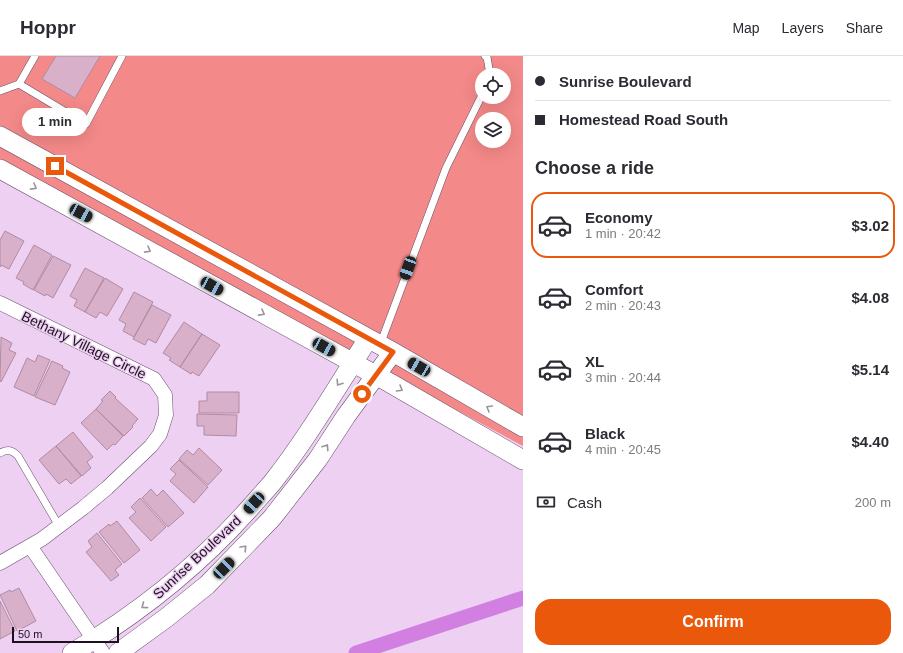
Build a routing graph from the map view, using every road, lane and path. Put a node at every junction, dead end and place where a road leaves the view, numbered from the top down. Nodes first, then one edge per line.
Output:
1 (35, 56) edge
2 (122, 56) edge
3 (485, 56) edge
4 (489, 68) edge
5 (19, 84) junction
6 (0, 91) edge
7 (478, 104) edge
8 (0, 136) edge
9 (0, 169) edge
10 (0, 303) edge
11 (380, 345) junction
12 (352, 363) junction
13 (376, 376) junction
14 (523, 427) edge
15 (0, 453) edge
16 (523, 460) edge
17 (59, 526) junction
18 (30, 546) junction
19 (0, 563) edge
20 (98, 646) edge
21 (72, 653) edge
22 (118, 653) edge

1 - 5 lane
2 - 5 lane
3 - 4 lane
5 - 6 lane
7 - 11 lane
8 - 11 main road
9 -> 12 main road
10 - 17 street, Bethany Village Circle
11 - 12 main road, Sunrise Boulevard
11 - 13 main road, Sunrise Boulevard
14 -> 11 main road
12 - 13 main road
12 -> 20 main road, Sunrise Boulevard
13 -> 16 main road
22 -> 13 main road, Sunrise Boulevard
15 - 17 lane
17 - 18 street, Bethany Village Circle
18 - 19 street, Bethany Village Circle
18 - 20 street
20 - 21 main road, Sunrise Boulevard

